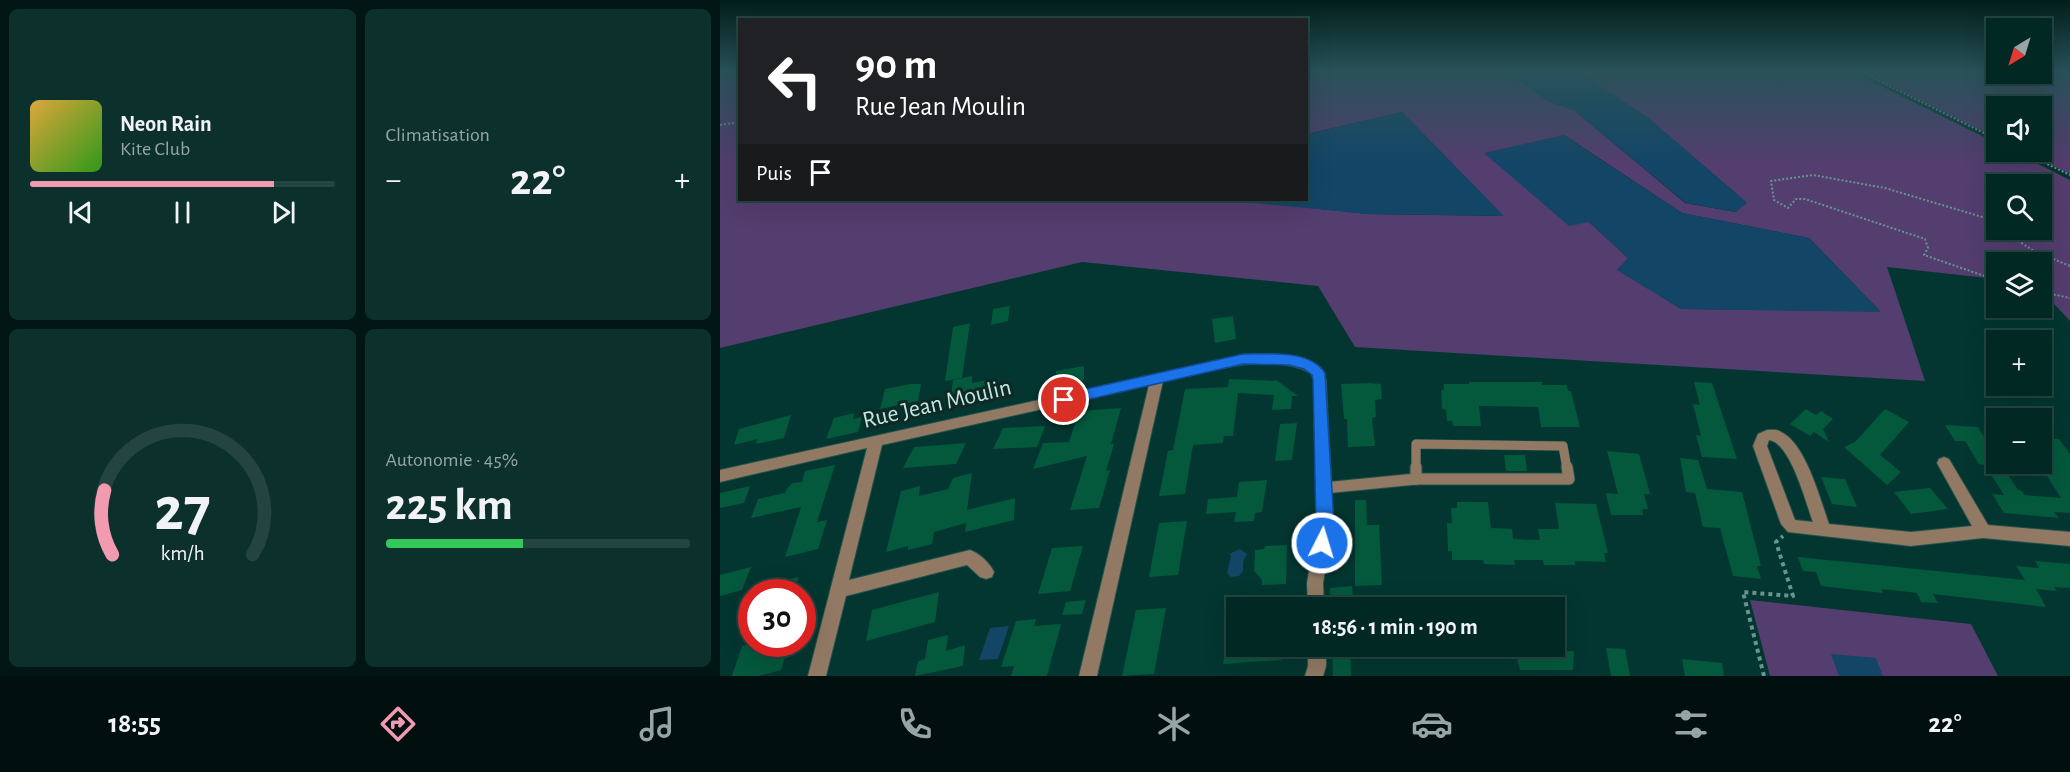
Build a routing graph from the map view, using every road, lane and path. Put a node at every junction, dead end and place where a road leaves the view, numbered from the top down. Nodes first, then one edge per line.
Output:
1 (1921, 102) edge
2 (738, 122) edge
3 (720, 124) edge
4 (1986, 134) edge
5 (2042, 162) edge
6 (2070, 176) edge
7 (1986, 218) edge
8 (2014, 240) edge
9 (2070, 266) edge
10 (1986, 277) edge
11 (2052, 294) edge
12 (2070, 297) edge
13 (1157, 379) junction
14 (876, 442) junction
15 (1944, 463) dead end
16 (720, 476) edge
17 (1416, 479) junction
18 (1324, 488) junction
19 (1793, 527) junction
20 (1823, 530) junction
21 (1983, 531) junction
22 (2070, 539) edge
23 (986, 572) dead end
24 (839, 590) junction
25 (1316, 597) edge
26 (1317, 657) edge
27 (817, 676) edge
28 (1088, 676) edge
29 (1314, 676) edge
30 (1764, 676) edge

1 - 4 path
2 - 3 path
5 - 6 path
7 - 10 path
8 - 9 path
11 - 12 path
13 - 14 street, Rue Jean Moulin
13 - 18 street, Rue Jean Moulin
13 - 28 street
14 - 16 street, Rue Jean Moulin
14 - 24 street
15 - 21 street
17 - 17 lane
17 - 18 lane
18 - 25 street, Rue Jean Moulin
19 - 20 street
19 - 20 street
19 - 30 path
20 - 21 street
21 - 22 street
23 - 24 street
24 - 27 street
26 - 29 street

